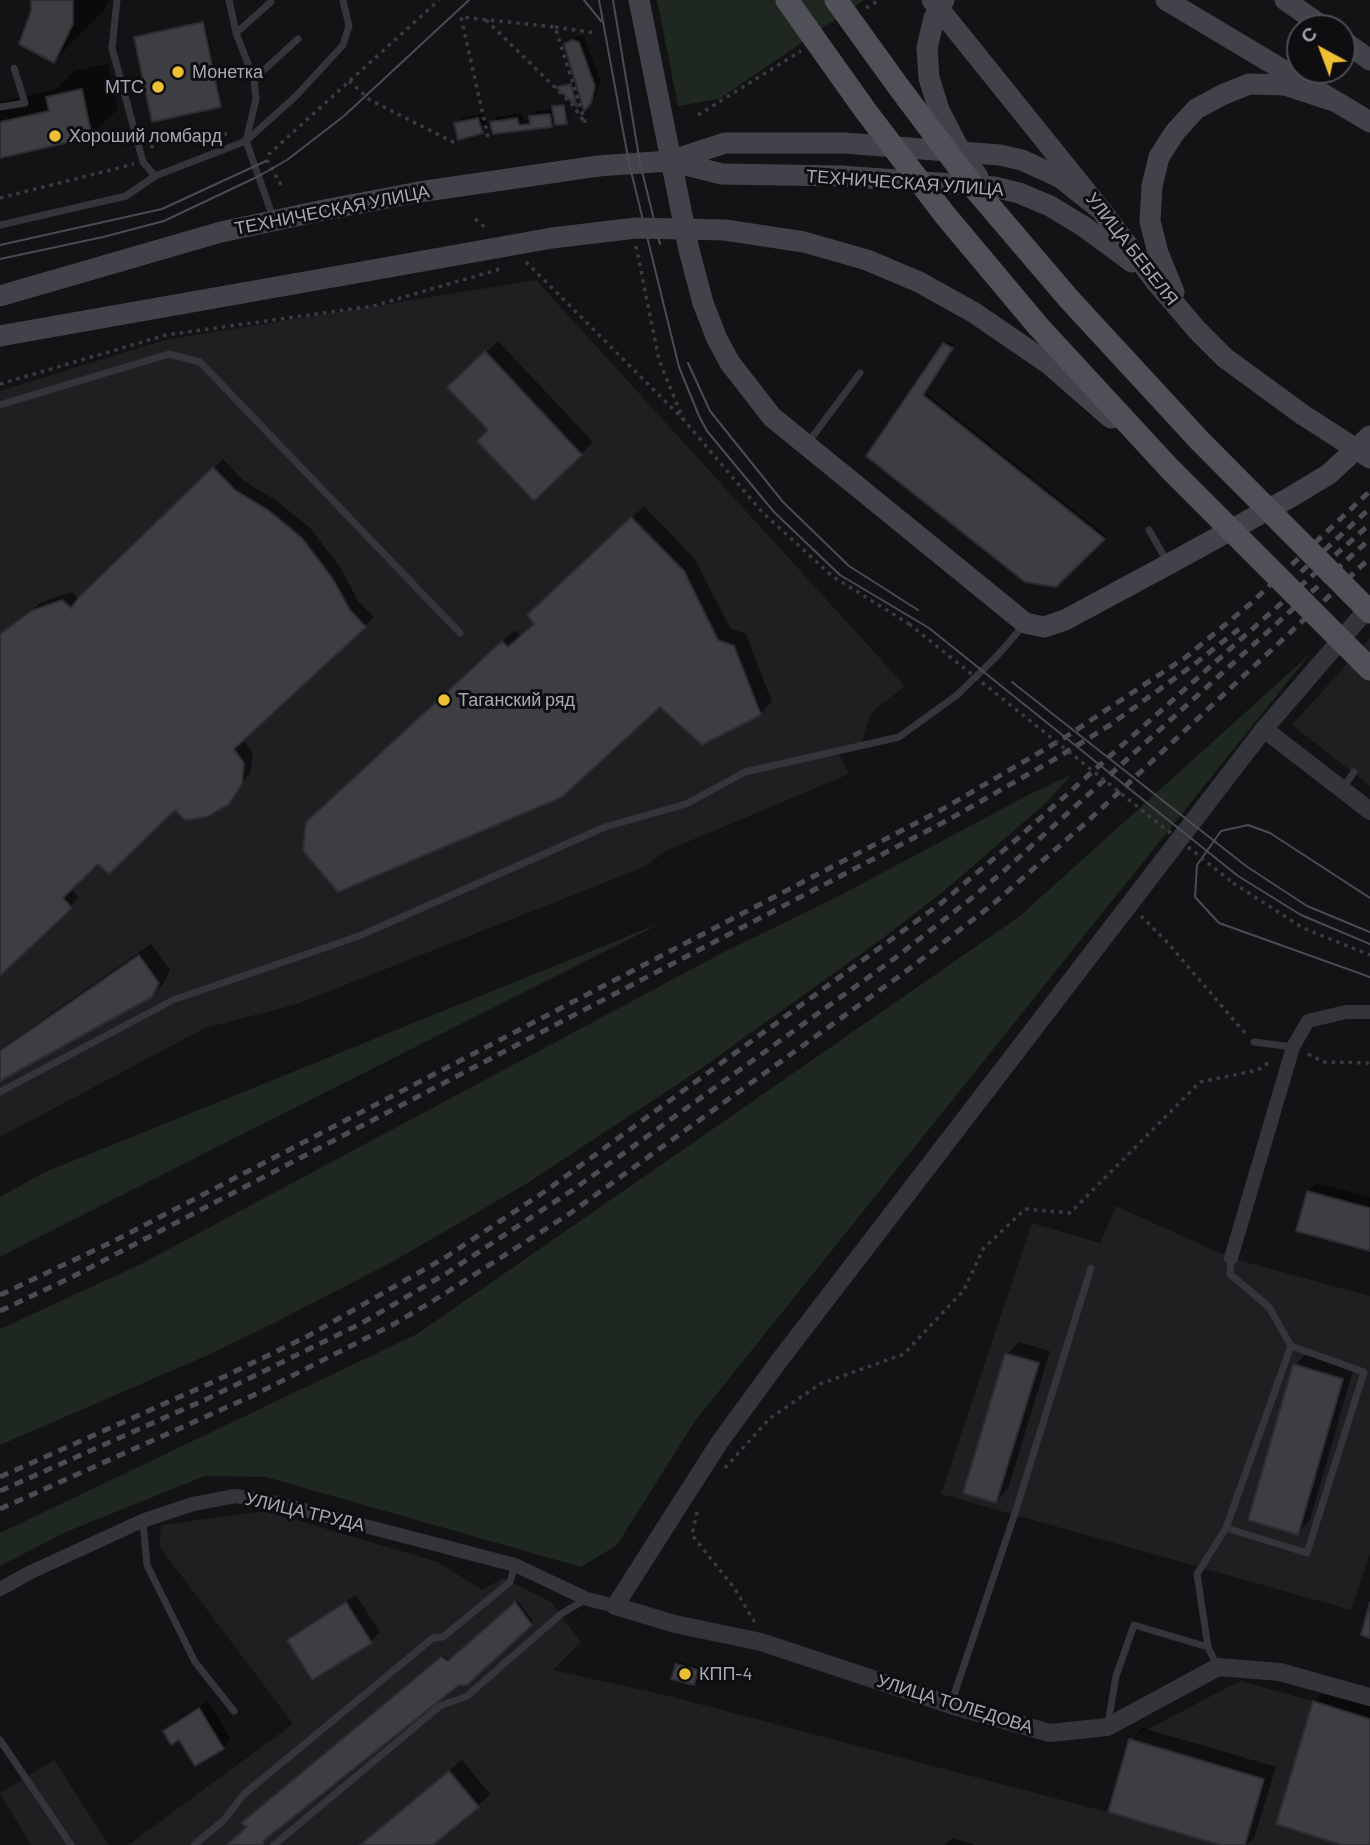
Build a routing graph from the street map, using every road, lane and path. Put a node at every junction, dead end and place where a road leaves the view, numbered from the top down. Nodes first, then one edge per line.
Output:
1 (117, 0) edge
2 (229, 0) edge
3 (343, 0) edge
4 (439, 0) edge
5 (639, 0) edge
6 (787, 0) edge
7 (836, 0) edge
8 (932, 0) edge
9 (944, 0) edge
10 (1166, 0) edge
11 (1285, 0) edge
12 (271, 2) dead end
13 (1305, 14) edge
14 (485, 19) junction
15 (555, 27) junction
16 (236, 33) junction
17 (596, 33) dead end
18 (298, 39) dead end
19 (793, 56) dead end
20 (14, 68) dead end
21 (254, 79) junction
22 (349, 81) junction
23 (1337, 102) junction
24 (0, 107) edge
25 (698, 115) dead end
26 (1370, 122) edge
27 (488, 137) dead end
28 (246, 141) junction
29 (457, 144) dead end
30 (670, 161) junction
31 (143, 162) junction
32 (155, 176) junction
33 (281, 185) dead end
34 (0, 198) edge
35 (1101, 210) junction
36 (274, 220) junction
37 (0, 225) edge
38 (1017, 238) junction
39 (635, 243) dead end
40 (526, 261) dead end
41 (1156, 282) junction
42 (0, 296) edge
43 (373, 306) dead end
44 (1197, 330) junction
45 (0, 336) edge
46 (860, 373) dead end
47 (0, 384) edge
48 (0, 405) edge
49 (683, 419) junction
50 (1370, 436) edge
51 (806, 445) junction
52 (1370, 458) edge
53 (1170, 469) junction
54 (1149, 530) dead end
55 (1169, 564) junction
56 (1370, 606) edge
57 (1370, 612) edge
58 (1026, 623) junction
59 (460, 633) dead end
60 (1370, 669) edge
61 (1264, 729) junction
62 (1354, 772) dead end
63 (1342, 788) junction
64 (1370, 811) edge
65 (1128, 904) junction
66 (1370, 955) edge
67 (1370, 1012) edge
68 (1254, 1042) joint
69 (1293, 1046) junction
70 (1370, 1063) edge
71 (0, 1092) edge
72 (1231, 1258) joint
73 (1091, 1268) dead end
74 (1291, 1346) junction
75 (718, 1476) dead end
76 (698, 1508) dead end
77 (142, 1521) junction
78 (1226, 1528) junction
79 (515, 1565) junction
80 (0, 1589) edge
81 (587, 1599) junction
82 (615, 1606) junction
83 (761, 1642) junction
84 (1208, 1647) junction
85 (1218, 1667) junction
86 (1370, 1698) edge
87 (951, 1705) junction
88 (234, 1712) dead end
89 (1107, 1727) junction
90 (0, 1741) edge
91 (71, 1845) edge
92 (194, 1845) edge
93 (274, 1845) edge

1 - 31 lane
2 - 16 lane
3 - 28 lane
4 - 22 path
5 - 30 main road
6 - 53 main road, bridge
7 - 38 main road, bridge
8 - 35 main road, УЛИЦА БЕБЕЛЯ
9 - 38 main road, bridge
10 - 23 main road
11 - 13 main road
12 - 16 lane
14 - 15 path
14 - 15 path
14 - 27 path
15 - 17 path
16 - 21 lane
18 - 21 lane
19 - 25 path
20 - 24 lane
21 - 28 lane
22 - 29 path
22 - 33 path
23 - 26 main road
23 - 44 main road
28 - 31 path
28 - 32 lane
28 - 36 lane
30 - 35 main road, ТЕХНИЧЕСКАЯ УЛИЦА
30 - 36 main road, ТЕХНИЧЕСКАЯ УЛИЦА
30 - 41 main road, ТЕХНИЧЕСКАЯ УЛИЦА
30 - 51 main road
31 - 32 lane
31 - 34 path
32 - 37 lane
35 - 41 main road, УЛИЦА БЕБЕЛЯ
36 - 42 main road, ТЕХНИЧЕСКАЯ УЛИЦА
38 - 57 main road, bridge
39 - 49 path
40 - 49 path
41 - 44 main road, УЛИЦА БЕБЕЛЯ
43 - 47 path
44 - 52 main road, УЛИЦА БЕБЕЛЯ, bridge
45 - 53 main road, bridge
46 - 51 lane
48 - 59 lane
49 - 66 path, bridge
50 - 55 main road
51 - 58 main road
53 - 60 main road, bridge
54 - 55 lane
55 - 58 main road
56 - 61 street
58 - 71 lane
61 - 63 street
61 - 65 street
62 - 63 lane
63 - 64 street
65 - 68 path
65 - 82 street
67 - 69 street
68 - 69 lane
69 - 70 path
69 - 72 street
69 - 75 path
72 - 74 lane
73 - 87 lane
74 - 78 lane
74 - 78 lane
76 - 83 path
77 - 79 street, УЛИЦА ТРУДА
77 - 80 street, УЛИЦА ТРУДА
77 - 88 lane
78 - 84 lane
79 - 81 street, УЛИЦА ТРУДА
79 - 92 lane
81 - 82 street, УЛИЦА ТРУДА
81 - 93 lane
82 - 83 street, УЛИЦА ТОЛЕДОВА
83 - 87 street, УЛИЦА ТОЛЕДОВА
84 - 85 lane
84 - 89 lane
85 - 86 street
85 - 89 street, УЛИЦА ТОЛЕДОВА
87 - 89 street, УЛИЦА ТОЛЕДОВА
90 - 91 lane

